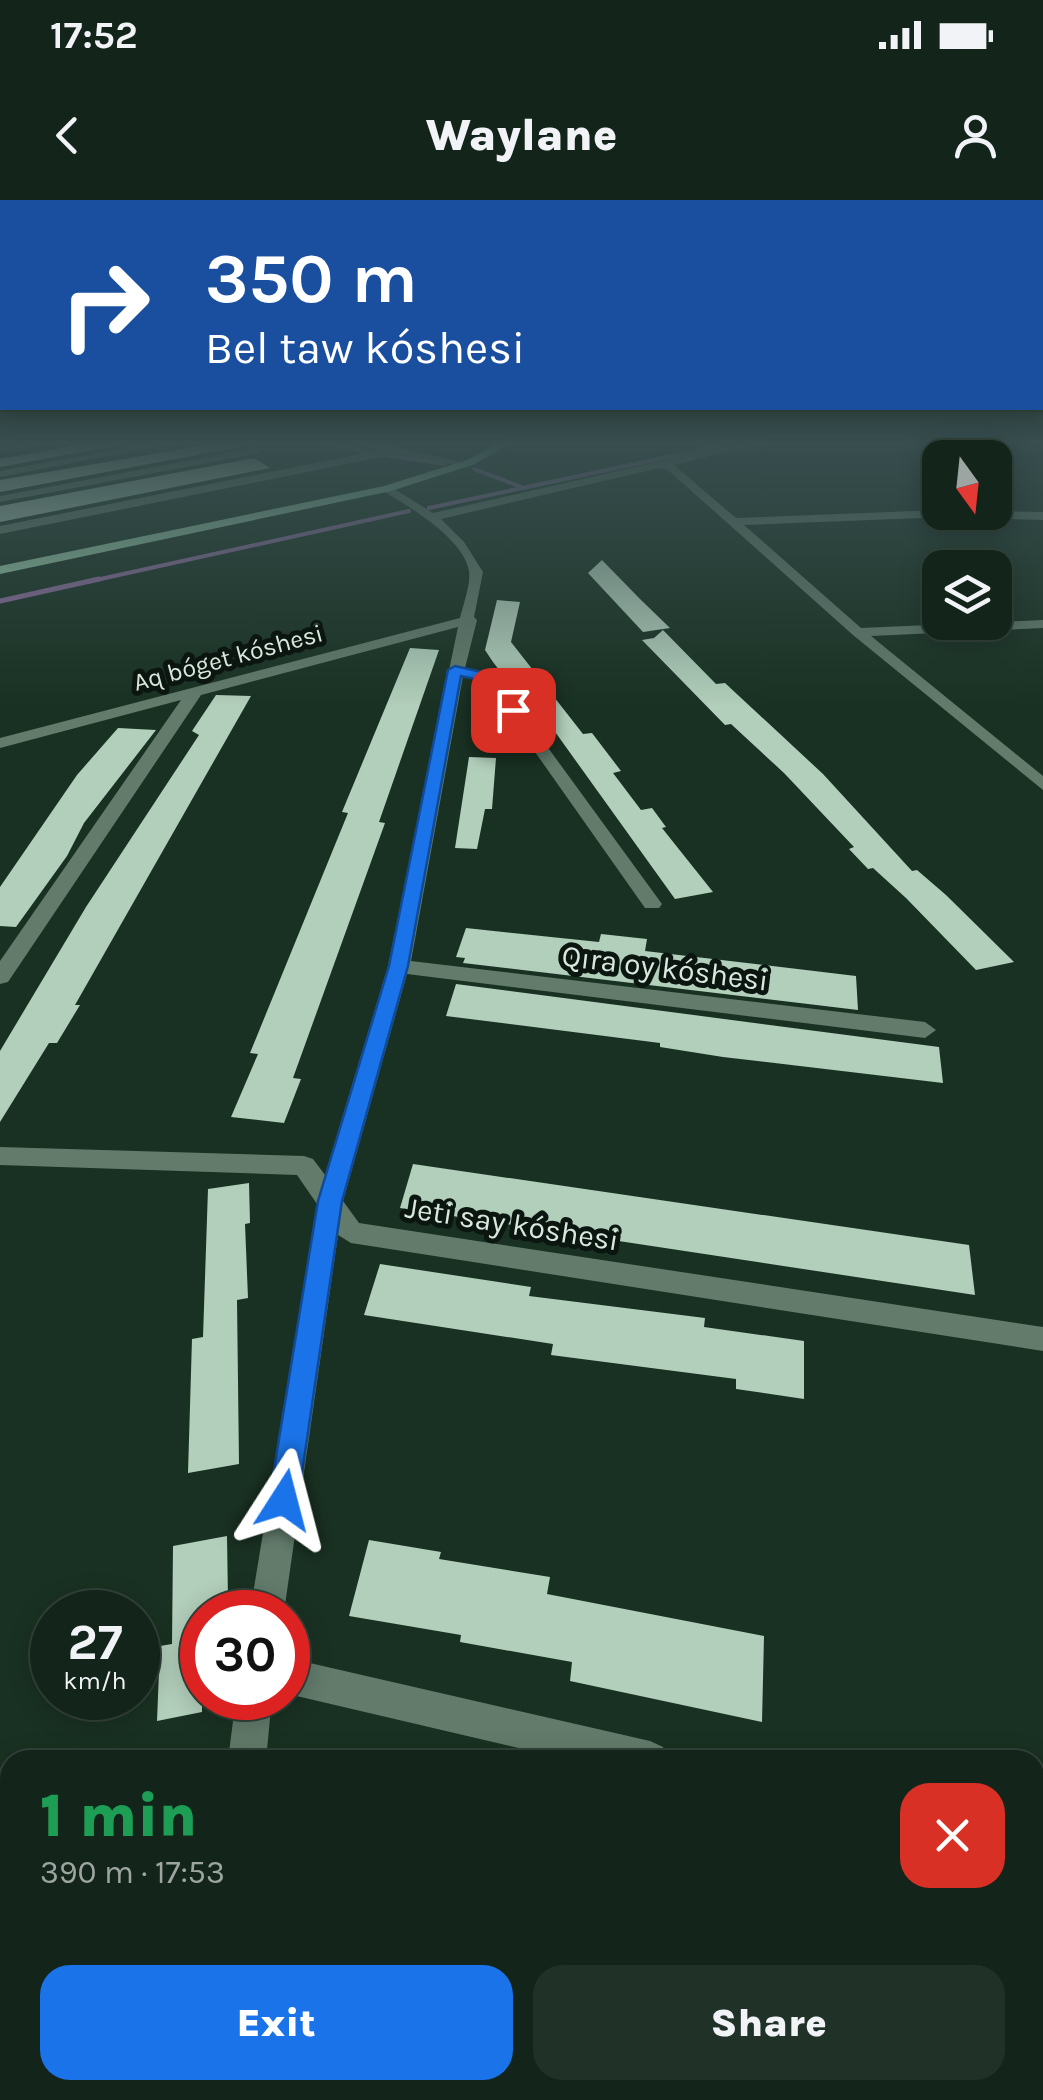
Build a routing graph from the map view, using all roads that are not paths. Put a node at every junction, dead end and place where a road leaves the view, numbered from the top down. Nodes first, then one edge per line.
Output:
1 (193, 530) edge
2 (447, 530) edge
3 (741, 530) edge
4 (0, 570) edge
5 (470, 620) junction
6 (1043, 624) edge
7 (858, 632) junction
8 (455, 670) junction
9 (195, 692) junction
10 (0, 743) edge
11 (1043, 785) edge
12 (652, 904) dead end
13 (399, 966) junction
14 (0, 977) edge
15 (925, 1030) dead end
16 (0, 1156) edge
17 (330, 1201) junction
18 (1043, 1339) edge
19 (269, 1590) edge
20 (310, 1681) edge
21 (252, 1720) edge
22 (248, 1750) edge
23 (607, 1750) edge

1 - 4 main road
2 - 5 street
3 - 7 street
5 - 8 street
5 - 9 street, Aq bóget kóshesi
6 - 7 street
7 - 11 street
8 - 12 street
8 - 13 street
9 - 10 street, Aq bóget kóshesi
9 - 14 street
13 - 15 street, Qıra oy kóshesi
13 - 17 street
16 - 17 street, Jeti say kóshesi
17 - 18 street, Jeti say kóshesi
17 - 19 street
20 - 23 street
21 - 22 street

